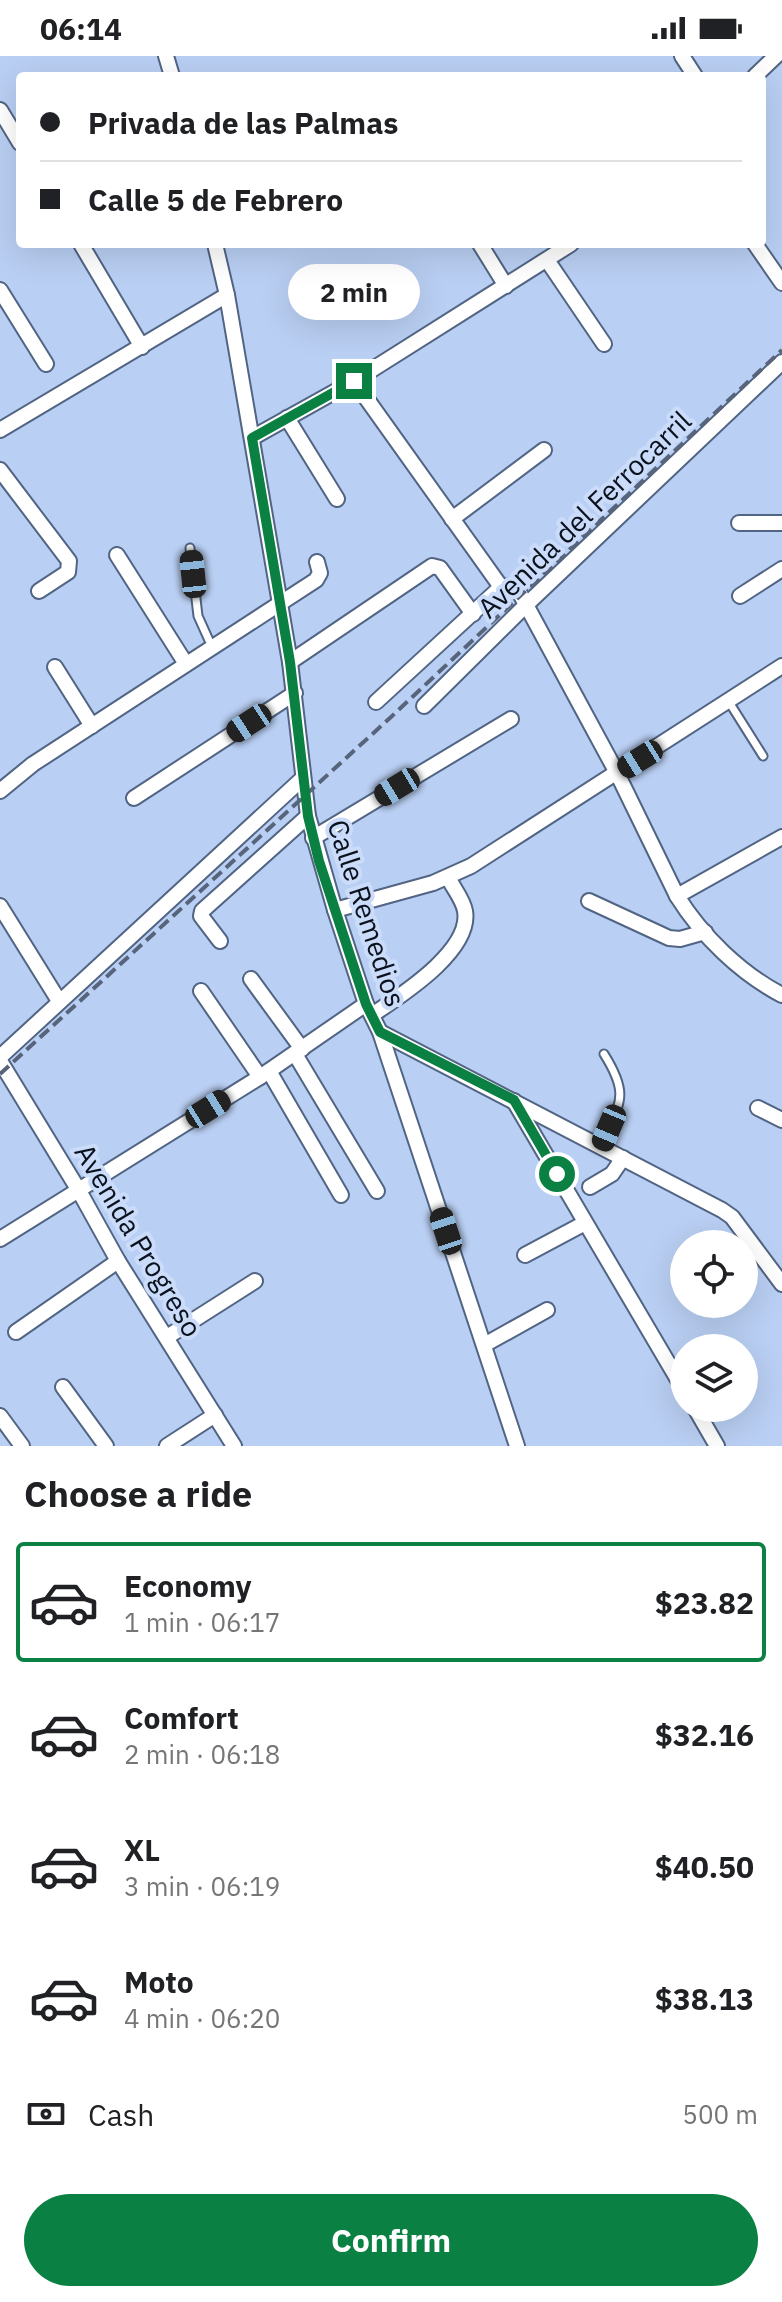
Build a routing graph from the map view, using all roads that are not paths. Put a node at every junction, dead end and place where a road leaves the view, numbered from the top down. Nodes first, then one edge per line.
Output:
1 (776, 56) edge
2 (759, 72) edge
3 (0, 110) edge
4 (16, 136) edge
5 (83, 248) edge
6 (216, 248) edge
7 (482, 248) edge
8 (562, 248) edge
9 (758, 248) edge
10 (547, 260) junction
11 (782, 283) edge
12 (506, 286) junction
13 (0, 290) edge
14 (227, 295) junction
15 (604, 344) dead end
16 (142, 347) junction
17 (782, 362) edge
18 (46, 364) dead end
19 (354, 381) junction
20 (287, 418) junction
21 (0, 430) edge
22 (252, 438) junction
23 (544, 450) dead end
24 (0, 470) edge
25 (337, 499) dead end
26 (452, 519) junction
27 (739, 523) dead end
28 (782, 523) edge
29 (190, 548) dead end
30 (117, 555) dead end
31 (317, 562) dead end
32 (782, 569) edge
33 (501, 587) junction
34 (39, 591) dead end
35 (740, 596) dead end
36 (279, 604) junction
37 (526, 605) junction
38 (473, 614) junction
39 (212, 647) junction
40 (290, 662) junction
41 (186, 664) junction
42 (782, 666) edge
43 (55, 667) dead end
44 (295, 693) junction
45 (376, 702) dead end
46 (729, 702) junction
47 (424, 706) dead end
48 (511, 719) dead end
49 (92, 726) junction
50 (763, 756) dead end
51 (617, 773) junction
52 (303, 778) junction
53 (0, 791) edge
54 (134, 798) dead end
55 (308, 816) junction
56 (782, 837) edge
57 (313, 838) junction
58 (448, 877) junction
59 (677, 896) junction
60 (589, 901) dead end
61 (0, 906) edge
62 (335, 910) junction
63 (705, 932) junction
64 (220, 941) dead end
65 (251, 979) dead end
66 (201, 991) dead end
67 (782, 995) edge
68 (59, 1001) junction
69 (369, 1009) junction
70 (380, 1032) junction
71 (298, 1051) junction
72 (604, 1054) dead end
73 (2, 1068) edge
74 (264, 1074) junction
75 (514, 1100) junction
76 (758, 1108) dead end
77 (782, 1120) edge
78 (601, 1146) junction
79 (623, 1158) junction
80 (590, 1187) dead end
81 (78, 1189) junction
82 (377, 1191) dead end
83 (341, 1195) dead end
84 (585, 1223) junction
85 (0, 1239) edge
86 (525, 1255) dead end
87 (118, 1261) junction
88 (255, 1281) dead end
89 (782, 1284) edge
90 (547, 1310) dead end
91 (16, 1332) dead end
92 (167, 1337) junction
93 (484, 1345) junction
94 (670, 1366) edge
95 (63, 1387) dead end
96 (215, 1415) junction
97 (0, 1416) edge
98 (703, 1422) edge
99 (22, 1446) edge
100 (106, 1446) edge
101 (167, 1446) edge
102 (234, 1446) edge
103 (517, 1446) edge
104 (717, 1446) edge

1 - 2 street
3 - 4 street
5 - 16 street
6 - 14 street, Calle Remedios
7 - 12 street
8 - 10 street
9 - 11 street
10 - 12 street
10 - 15 street
12 - 19 street
13 - 18 street
14 - 16 street
14 - 22 street, Calle Remedios
16 - 21 street
17 - 37 street, Avenida del Ferrocarril
19 - 20 street
19 - 26 street
20 - 22 street
20 - 25 street
22 - 36 street, Calle Remedios
23 - 26 street
24 - 34 street
26 - 33 street
27 - 28 street
29 - 39 lane
30 - 41 street
31 - 36 street
32 - 35 street
33 - 37 street
33 - 38 street
36 - 39 street
36 - 40 street, Calle Remedios
37 - 47 street, Avenida del Ferrocarril
37 - 51 street
38 - 40 street
38 - 45 street
39 - 41 street
40 - 44 street, Calle Remedios
41 - 49 street
42 - 46 street
43 - 49 street
44 - 52 street, Calle Remedios
44 - 54 street
46 - 50 lane
46 - 51 street
48 - 57 street
49 - 53 street
51 - 58 street
51 - 59 street
52 - 55 street, Calle Remedios
52 - 68 street
55 - 57 street, Calle Remedios
55 - 64 street
56 - 59 street
57 - 62 street, Calle Remedios
58 - 62 street
58 - 69 street
59 - 63 street
60 - 63 street
61 - 68 street
62 - 69 street, Calle Remedios
63 - 67 street
65 - 71 street
66 - 74 street
68 - 73 street
69 - 70 street, Calle Remedios
69 - 71 street
70 - 75 street
70 - 93 street, Calle Remedios
71 - 74 street
71 - 82 street
72 - 78 lane
73 - 81 street, Avenida Progreso
74 - 81 street
74 - 83 street
75 - 78 street
75 - 84 street
76 - 77 street
78 - 79 street
79 - 80 street
79 - 89 street
81 - 85 street
81 - 87 street, Avenida Progreso
84 - 86 street
84 - 94 street
87 - 91 street
87 - 92 street, Avenida Progreso
88 - 92 street
90 - 93 street
92 - 96 street, Avenida Progreso
93 - 103 street, Calle Remedios
95 - 100 street
96 - 101 street
96 - 102 street, Avenida Progreso
97 - 99 street
98 - 104 street

